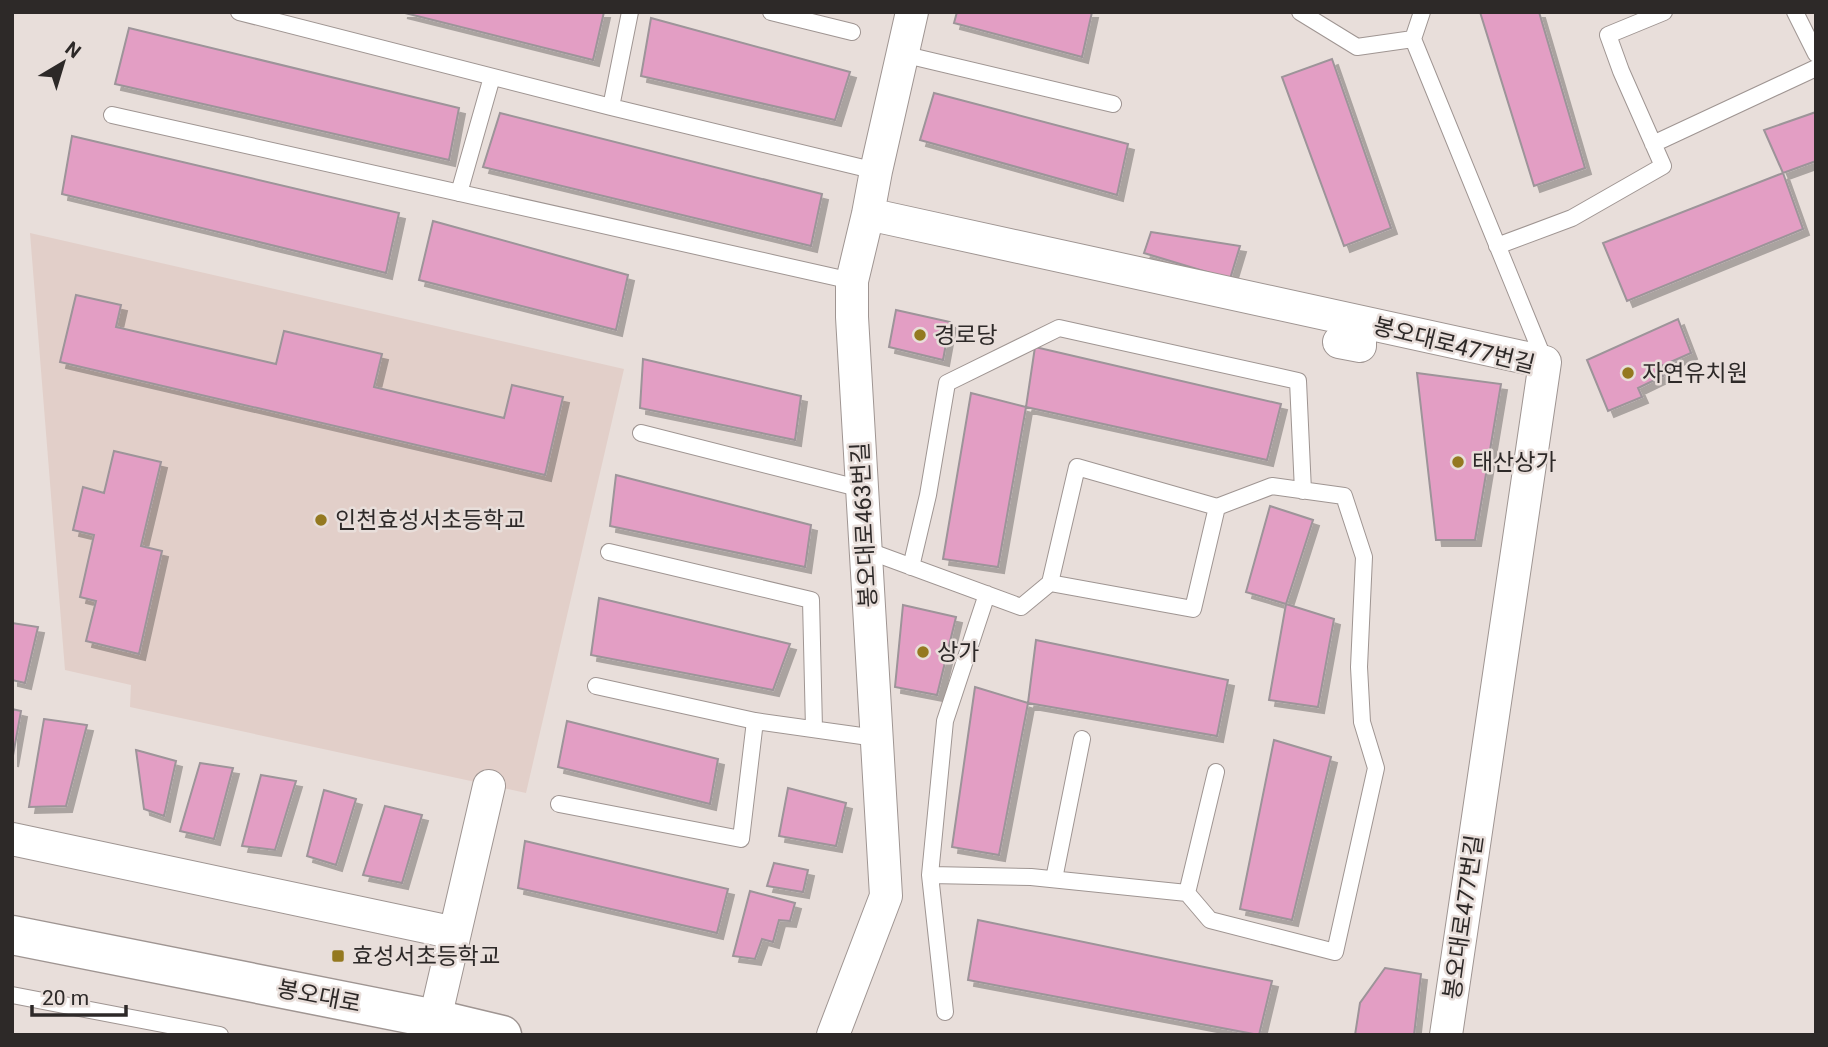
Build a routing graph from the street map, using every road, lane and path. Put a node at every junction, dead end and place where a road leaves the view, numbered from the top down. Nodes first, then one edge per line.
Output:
1 (239, 12) edge
2 (630, 12) edge
3 (771, 12) edge
4 (912, 12) edge
5 (1300, 12) edge
6 (1422, 12) edge
7 (1664, 12) edge
8 (1795, 12) edge
9 (852, 32) dead end
10 (1413, 39) junction
11 (902, 54) junction
12 (1816, 54) edge
13 (1816, 68) edge
14 (492, 77) junction
15 (1113, 104) dead end
16 (611, 107) junction
17 (111, 115) dead end
18 (1653, 144) junction
19 (876, 171) junction
20 (459, 193) junction
21 (869, 214) junction
22 (1497, 246) junction
23 (852, 281) junction
24 (1545, 362) junction
25 (641, 433) dead end
26 (862, 489) junction
27 (1303, 491) junction
28 (1217, 507) junction
29 (866, 550) junction
30 (610, 552) dead end
31 (911, 567) junction
32 (1050, 583) junction
33 (987, 594) junction
34 (596, 686) dead end
35 (755, 720) junction
36 (814, 729) junction
37 (876, 738) junction
38 (1082, 738) dead end
39 (1216, 772) dead end
40 (489, 786) dead end
41 (559, 804) dead end
42 (12, 839) edge
43 (930, 875) junction
44 (1054, 879) junction
45 (1187, 893) junction
46 (455, 933) junction
47 (12, 935) edge
48 (12, 995) edge
49 (945, 1012) dead end
50 (435, 1019) junction
51 (220, 1035) edge
52 (502, 1035) edge
53 (833, 1035) edge
54 (1446, 1035) edge

1 - 14 lane
2 - 16 lane
3 - 9 lane
4 - 11 street, 봉오대로463번길
5 - 10 lane
6 - 10 lane
7 - 18 lane
8 - 12 lane
10 - 22 lane
11 - 15 lane
11 - 19 street, 봉오대로463번길
13 - 18 lane
14 - 16 lane
14 - 20 lane
16 - 19 lane
17 - 20 lane
18 - 22 lane
19 - 21 street, 봉오대로463번길
20 - 23 lane
21 - 23 street, 봉오대로463번길
21 - 24 street, 봉오대로477번길
22 - 24 lane
23 - 26 street, 봉오대로463번길
24 - 54 street, 봉오대로477번길
25 - 26 lane
26 - 29 street, 봉오대로463번길
27 - 28 lane
27 - 31 lane
27 - 45 lane
28 - 32 lane
28 - 32 lane
29 - 31 lane
29 - 37 street, 봉오대로463번길
30 - 36 lane
31 - 33 lane
32 - 33 lane
33 - 43 lane
34 - 35 lane
35 - 36 lane
35 - 41 lane
36 - 37 lane
37 - 53 street, 봉오대로463번길
38 - 44 lane
39 - 45 lane
40 - 46 street
42 - 46 street
43 - 44 lane
43 - 49 lane
44 - 45 lane
46 - 50 street
47 - 50 main road, 봉오대로
48 - 51 lane
50 - 52 main road, 봉오대로

